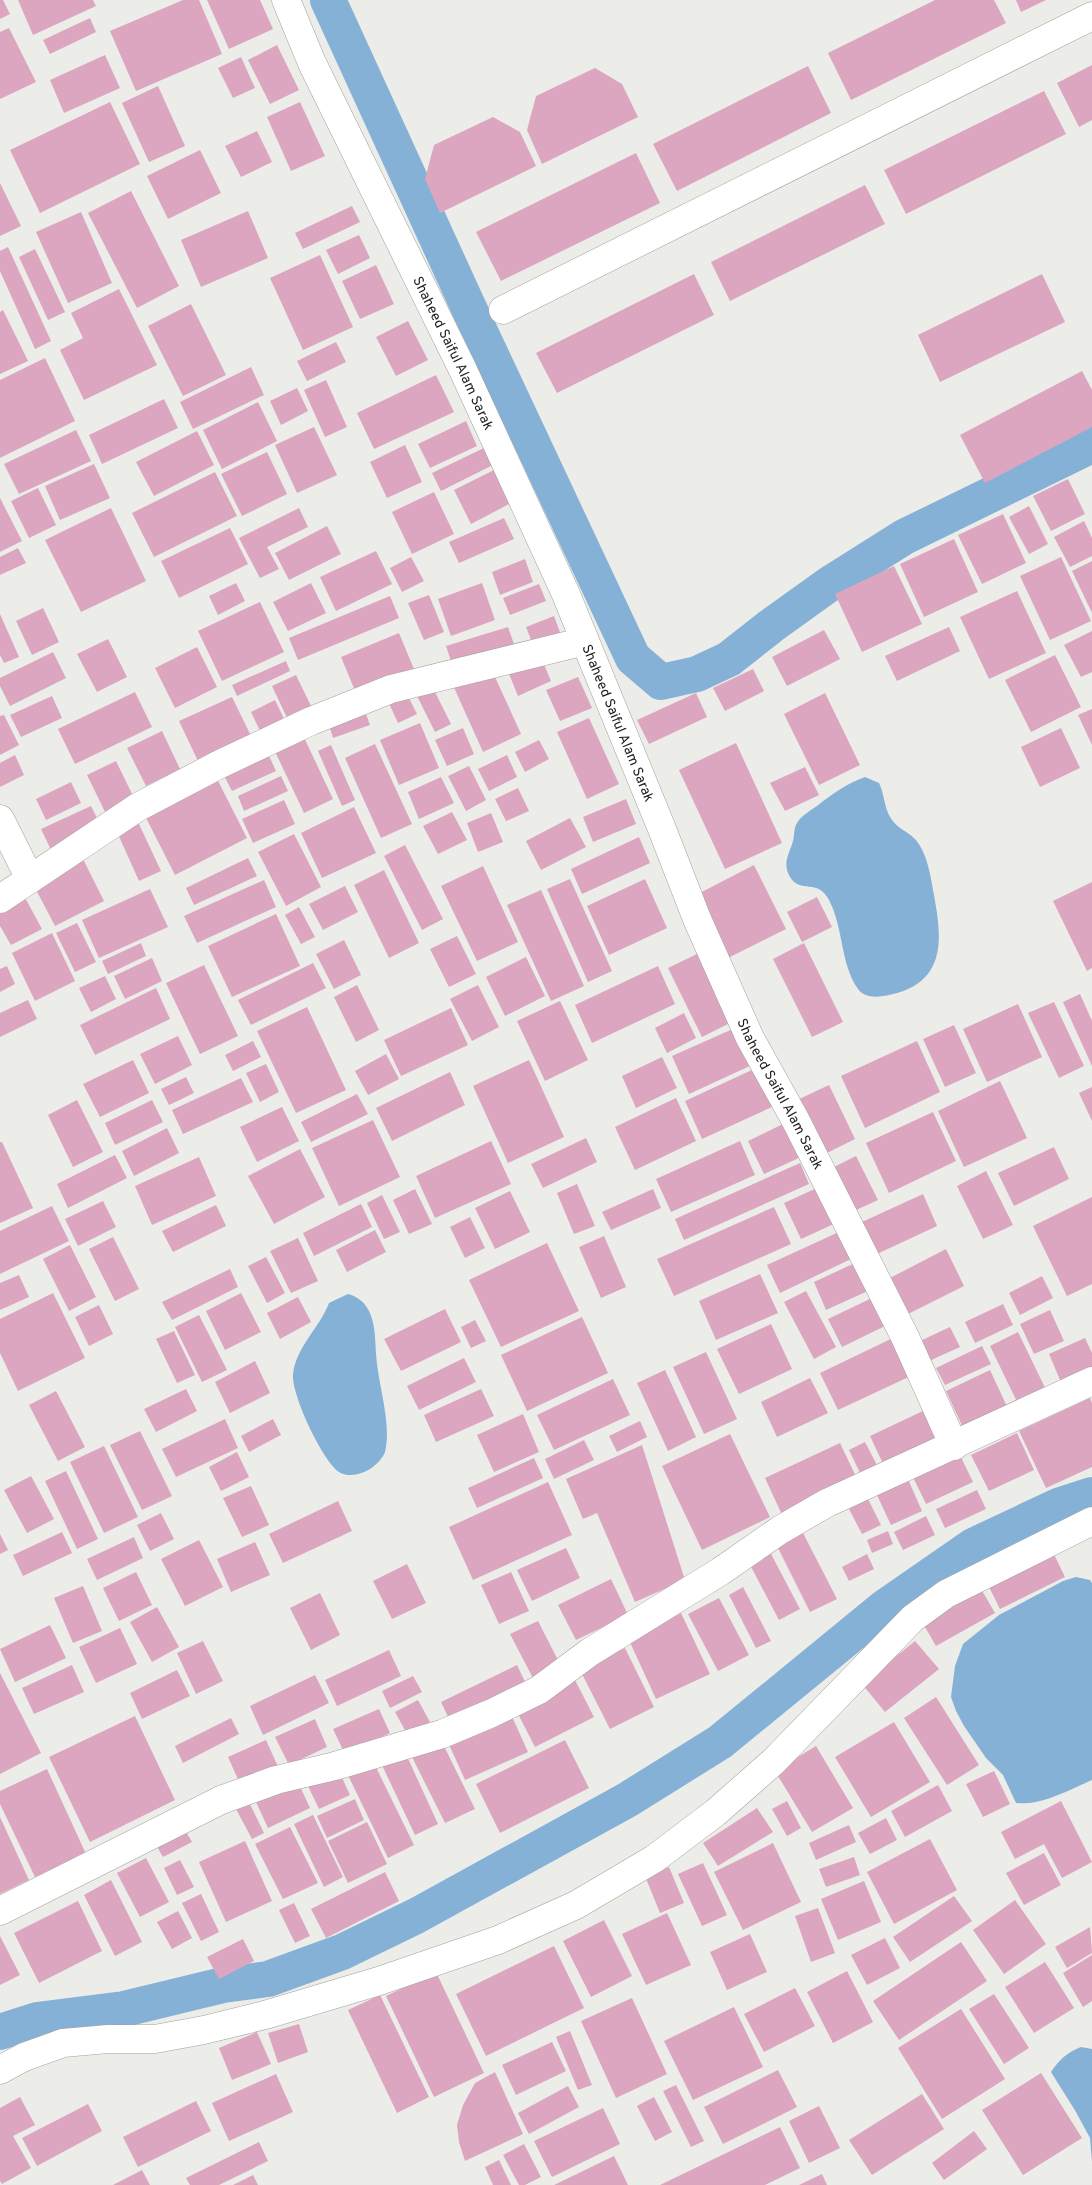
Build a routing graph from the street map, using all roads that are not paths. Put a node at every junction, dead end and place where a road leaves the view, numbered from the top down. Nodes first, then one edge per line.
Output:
1 (286, 0) edge
2 (1092, 16) edge
3 (502, 310) dead end
4 (585, 641) junction
5 (0, 819) edge
6 (30, 878) junction
7 (0, 898) edge
8 (1092, 1381) edge
9 (954, 1446) junction
10 (1092, 1520) edge
11 (0, 1911) edge
12 (0, 2070) edge

1 - 4 street, Shaheed Saiful Alam Sarak
2 - 3 street
4 - 6 street
4 - 9 street, Shaheed Saiful Alam Sarak
5 - 6 street
6 - 7 street
8 - 9 street
9 - 11 street
10 - 12 street

